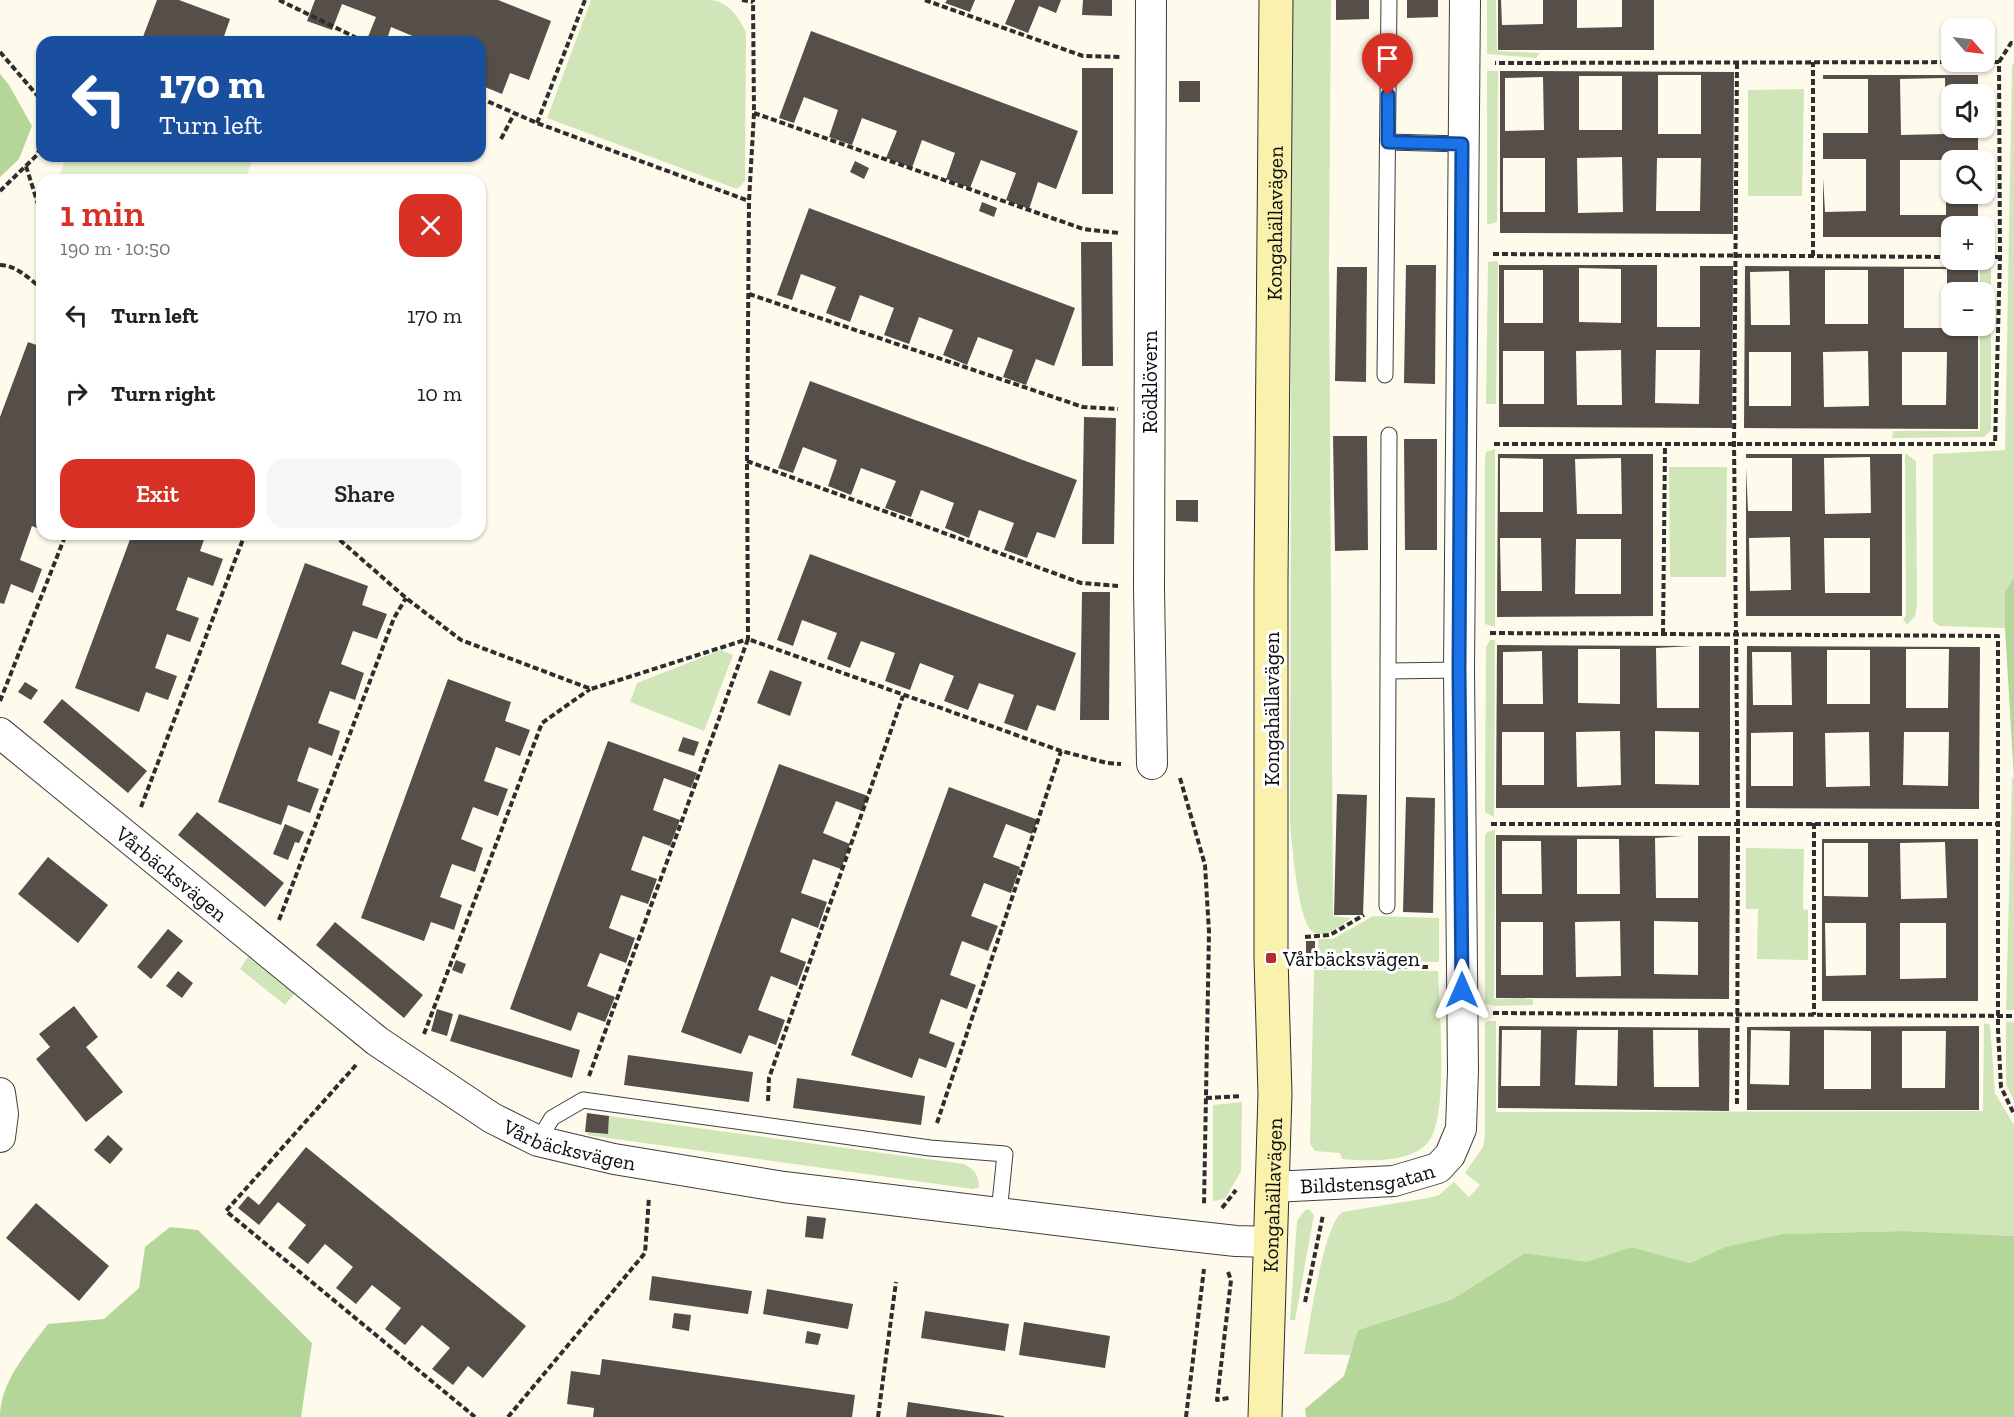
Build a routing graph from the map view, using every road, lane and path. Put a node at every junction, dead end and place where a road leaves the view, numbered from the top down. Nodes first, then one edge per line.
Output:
1 (279, 0) edge
2 (585, 0) edge
3 (742, 0) edge
4 (925, 0) edge
5 (1151, 0) edge
6 (1276, 0) edge
7 (1389, 0) edge
8 (1465, 0) edge
9 (753, 1) edge
10 (353, 36) edge
11 (2014, 43) edge
12 (0, 52) edge
13 (1151, 59) junction
14 (1737, 62) junction
15 (1813, 62) junction
16 (2000, 62) junction
17 (1464, 63) junction
18 (36, 94) edge
19 (486, 101) edge
20 (754, 113) junction
21 (514, 114) junction
22 (537, 123) junction
23 (501, 139) dead end
24 (1388, 142) junction
25 (1462, 144) junction
26 (36, 156) edge
27 (26, 166) junction
28 (0, 191) edge
29 (36, 198) edge
30 (749, 201) junction
31 (1150, 237) junction
32 (1464, 254) junction
33 (1737, 255) junction
34 (1813, 256) junction
35 (1941, 257) edge
36 (1995, 257) edge
37 (2000, 257) junction
38 (0, 265) edge
39 (36, 285) edge
40 (749, 294) junction
41 (1385, 375) dead end
42 (1149, 410) junction
43 (1389, 435) dead end
44 (1460, 444) junction
45 (1734, 444) junction
46 (1665, 446) junction
47 (747, 461) junction
48 (64, 540) edge
49 (243, 540) edge
50 (340, 540) edge
51 (1149, 589) junction
52 (406, 598) junction
53 (1459, 633) junction
54 (1663, 634) junction
55 (1735, 634) junction
56 (748, 639) junction
57 (1459, 670) junction
58 (1389, 671) junction
59 (591, 689) junction
60 (903, 696) junction
61 (0, 702) edge
62 (0, 733) edge
63 (1061, 751) junction
64 (1152, 764) junction
65 (1460, 824) junction
66 (1738, 824) junction
67 (1814, 824) junction
68 (1998, 824) junction
69 (123, 832) junction
70 (1388, 906) joint
71 (1301, 937) dead end
72 (261, 948) junction
73 (1301, 966) dead end
74 (1462, 967) junction
75 (1462, 1013) junction
76 (1738, 1014) junction
77 (1814, 1015) junction
78 (1998, 1015) junction
79 (2014, 1016) edge
80 (376, 1041) junction
81 (408, 1064) junction
82 (0, 1093) edge
83 (1246, 1095) dead end
84 (1206, 1098) junction
85 (583, 1100) junction
86 (1737, 1104) dead end
87 (2014, 1114) edge
88 (767, 1124) junction
89 (0, 1137) edge
90 (538, 1141) junction
91 (930, 1148) junction
92 (651, 1165) junction
93 (1327, 1183) junction
94 (1272, 1187) junction
95 (999, 1214) junction
96 (1205, 1237) junction
97 (1271, 1242) junction
98 (896, 1282) dead end
99 (1304, 1305) dead end
100 (1229, 1398) dead end
101 (475, 1417) edge
102 (508, 1417) edge
103 (878, 1417) edge
104 (1186, 1417) edge
105 (1265, 1417) edge

1 - 10 path
2 - 22 path
3 - 9 path
4 - 13 path
5 - 13 street, Rödklövern
6 - 94 street, Kongahällavägen
7 - 24 lane
8 - 17 street, Bildstensgatan
9 - 20 path
11 - 16 path
12 - 18 path
13 - 31 street, Rödklövern
14 - 15 path
14 - 17 path
14 - 33 path
15 - 16 path
15 - 34 path
16 - 37 path
17 - 25 street, Bildstensgatan
19 - 21 path
20 - 30 path
20 - 31 path
21 - 22 path
21 - 23 path
22 - 30 path
24 - 25 lane
24 - 41 lane
25 - 32 street, Bildstensgatan
26 - 27 path
27 - 28 path
27 - 29 path
30 - 40 path
31 - 42 street, Rödklövern
32 - 33 path
32 - 44 street, Bildstensgatan
33 - 34 path
33 - 45 path
34 - 35 path
36 - 37 path
37 - 45 path
38 - 39 path
40 - 42 path
40 - 47 path
42 - 51 street, Rödklövern
43 - 58 lane
44 - 46 path
44 - 53 street, Bildstensgatan
45 - 46 path
45 - 55 path
46 - 54 path
47 - 51 path
47 - 56 path
48 - 61 path
49 - 69 path
50 - 52 path
51 - 64 street, Rödklövern
52 - 59 path
52 - 72 path
53 - 54 path
53 - 57 street, Bildstensgatan
54 - 55 path
55 - 66 path
55 - 68 path
56 - 59 path
56 - 60 path
56 - 85 path
57 - 58 lane
57 - 65 street, Bildstensgatan
58 - 70 lane
59 - 81 path
60 - 63 path
60 - 88 path
62 - 69 street, Vårbäcksvägen
63 - 64 path
63 - 91 path
64 - 84 path
65 - 66 path
65 - 74 street, Bildstensgatan
66 - 67 path
66 - 76 path
67 - 68 path
67 - 77 path
68 - 78 path
69 - 72 street, Vårbäcksvägen
70 - 71 path
72 - 80 street, Vårbäcksvägen
73 - 74 path
74 - 75 street, Bildstensgatan
75 - 76 path
75 - 93 street, Bildstensgatan
76 - 77 path
76 - 86 path
77 - 78 path
78 - 79 path
78 - 87 path
80 - 81 street, Vårbäcksvägen
80 - 101 path
81 - 90 street, Vårbäcksvägen
82 - 89 street
83 - 84 path
84 - 96 path
85 - 88 lane
85 - 90 lane
88 - 91 lane
90 - 92 street, Vårbäcksvägen
91 - 95 lane
92 - 95 street, Vårbäcksvägen
92 - 102 path
93 - 94 street, Bildstensgatan
93 - 99 path
94 - 97 street, Kongahällavägen
95 - 96 street, Vårbäcksvägen
96 - 97 street, Vårbäcksvägen
96 - 100 path
96 - 104 path
97 - 105 street, Kongahällavägen
98 - 103 path

